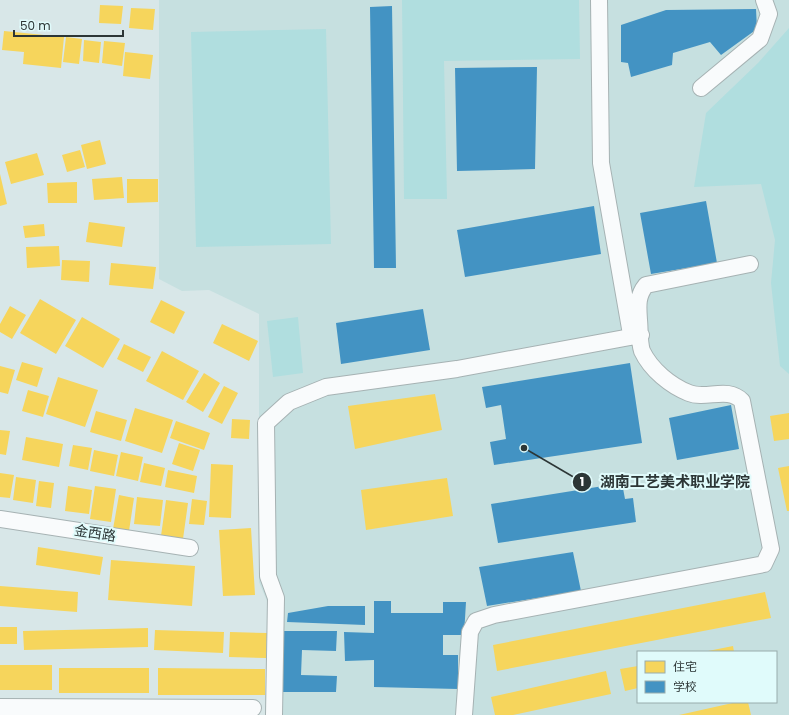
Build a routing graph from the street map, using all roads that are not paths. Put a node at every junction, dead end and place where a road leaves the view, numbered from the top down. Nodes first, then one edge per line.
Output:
1 (599, 0) edge
2 (764, 0) edge
3 (701, 88) dead end
4 (750, 264) dead end
5 (636, 336) junction
6 (0, 520) edge
7 (190, 548) dead end
8 (0, 707) edge
9 (253, 708) dead end
10 (274, 715) edge
11 (464, 715) edge

1 - 5 street
2 - 3 street
4 - 5 street
5 - 10 street
5 - 11 street
6 - 7 street, 金西路
8 - 9 street

